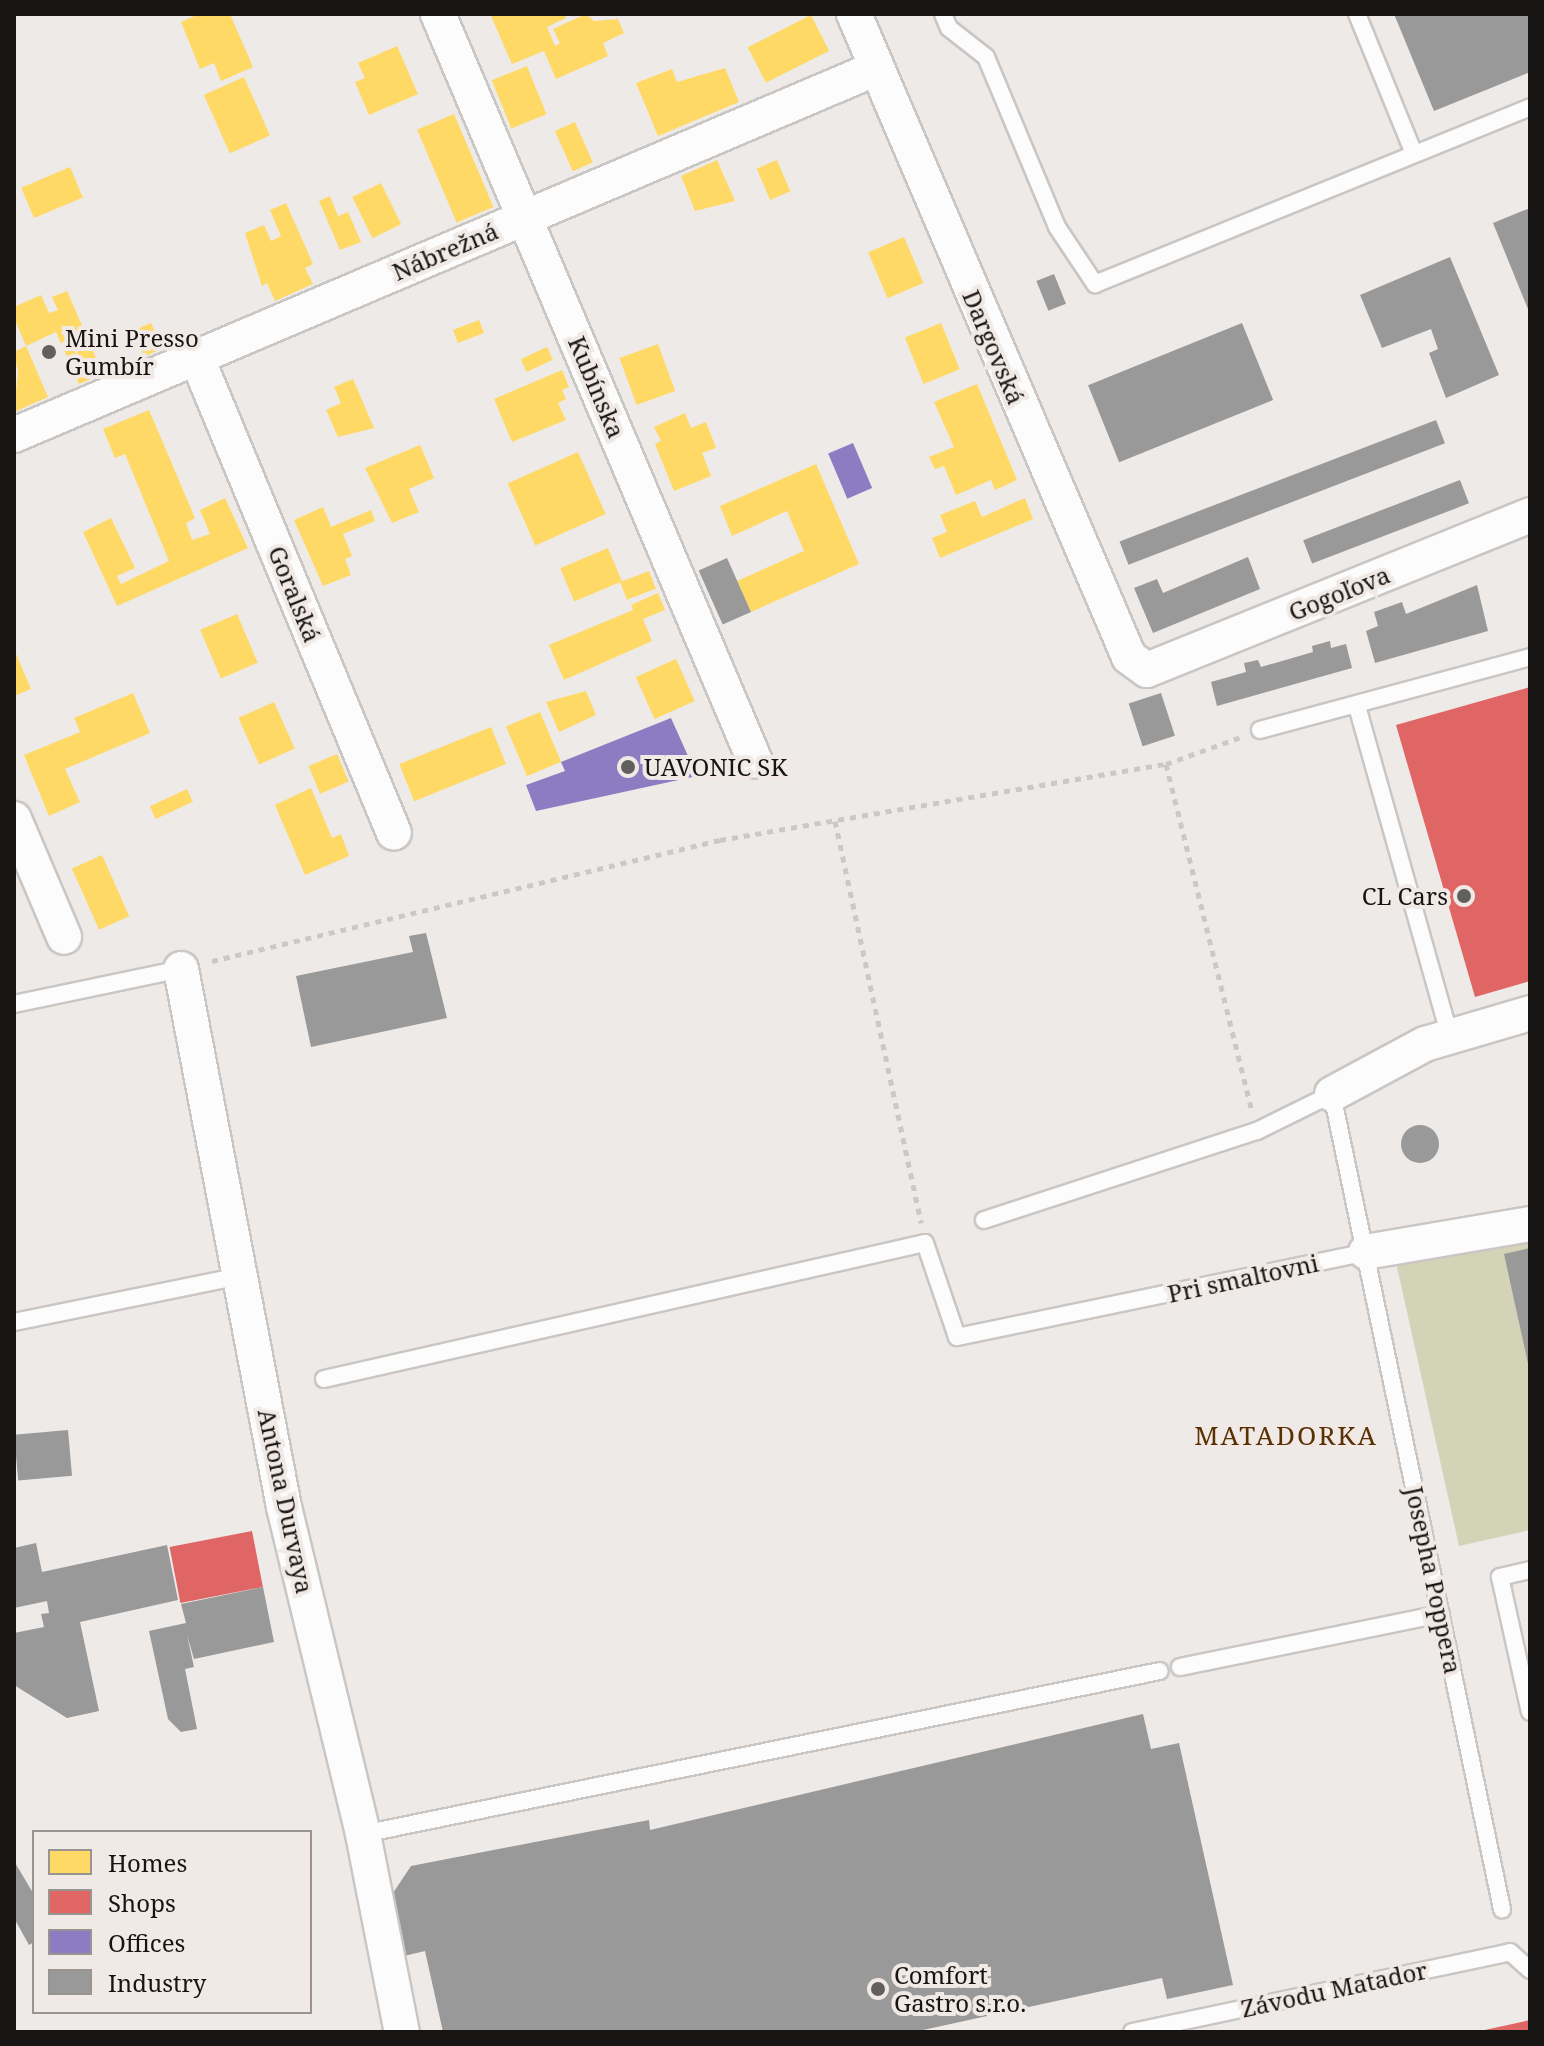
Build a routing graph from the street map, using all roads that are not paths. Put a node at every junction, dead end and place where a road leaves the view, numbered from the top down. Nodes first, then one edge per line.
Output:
1 (438, 14) edge
2 (854, 14) edge
3 (943, 14) edge
4 (1357, 14) edge
5 (877, 68) junction
6 (1530, 107) edge
7 (1414, 154) junction
8 (525, 217) junction
9 (196, 356) junction
10 (14, 435) edge
11 (1530, 515) edge
12 (1530, 657) edge
13 (1147, 670) joint
14 (1357, 706) junction
15 (1260, 730) road end
16 (755, 761) dead end
17 (14, 819) edge
18 (394, 833) dead end
19 (64, 937) dead end
20 (181, 969) joint
21 (14, 1004) edge
22 (1530, 1013) edge
23 (1450, 1037) junction
24 (1332, 1094) junction
25 (984, 1220) dead end
26 (1530, 1224) edge
27 (1366, 1252) junction
28 (240, 1276) junction
29 (14, 1322) edge
30 (324, 1379) dead end
31 (1530, 1570) edge
32 (1441, 1614) junction
33 (1180, 1667) dead end
34 (1160, 1671) dead end
35 (1530, 1712) edge
36 (363, 1834) junction
37 (1502, 1909) dead end
38 (1530, 1970) edge
39 (402, 2032) edge
40 (1132, 2032) edge

1 - 8 street, Kubínska
2 - 5 street, Dargovská
3 - 7 lane
4 - 7 lane
5 - 8 street, Nábrežná
5 - 13 street, Dargovská
6 - 7 lane
8 - 9 street, Nábrežná
8 - 16 street, Kubínska
9 - 10 street, Nábrežná
9 - 18 street, Goralská
11 - 13 street, Gogoľova
12 - 14 lane
14 - 15 lane
14 - 23 lane
17 - 19 street
20 - 21 lane
20 - 28 street, Antona Durvaya
22 - 23 street
23 - 24 street
24 - 25 lane
24 - 27 lane, Josepha Poppera
26 - 27 street, Pri smaltovni
27 - 30 lane, Pri smaltovni
27 - 32 lane, Josepha Poppera
28 - 29 lane
28 - 36 street, Antona Durvaya
31 - 35 lane
32 - 33 lane
32 - 37 lane, Josepha Poppera
34 - 36 lane
36 - 39 street, Antona Durvaya
38 - 40 lane, Závodu Matador

